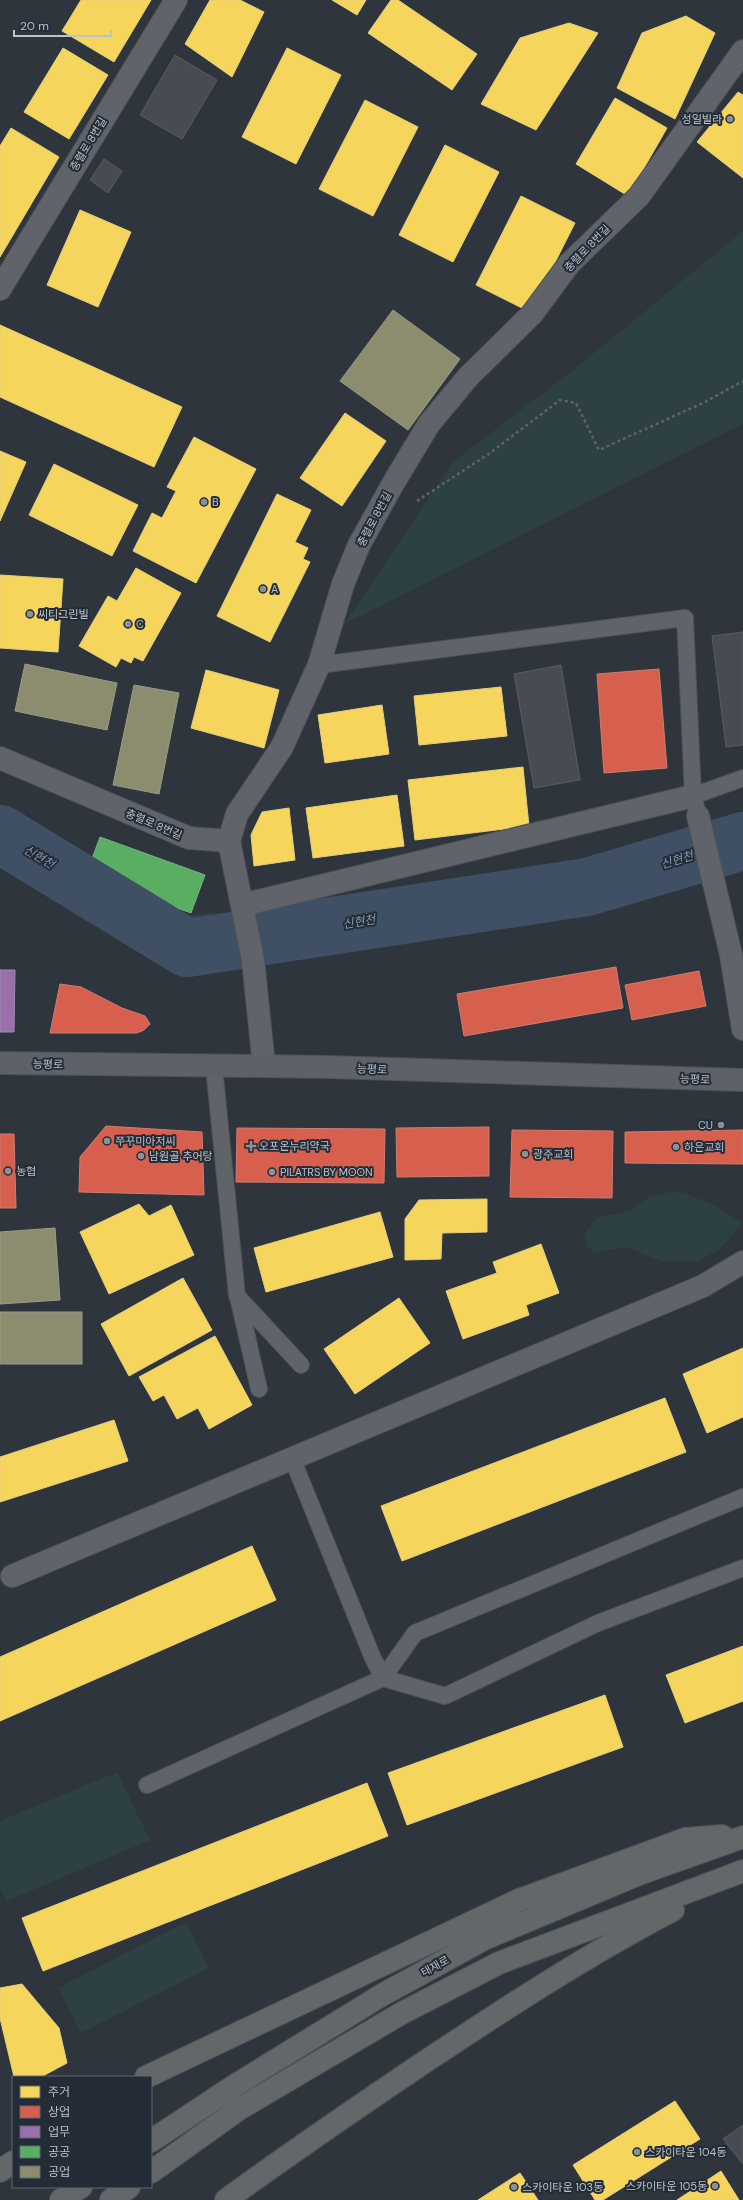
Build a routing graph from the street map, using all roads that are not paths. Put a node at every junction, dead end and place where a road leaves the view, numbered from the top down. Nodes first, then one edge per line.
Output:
1 (176, 0) edge
2 (743, 51) edge
3 (0, 289) edge
4 (319, 665) junction
5 (0, 758) edge
6 (743, 778) edge
7 (696, 806) junction
8 (228, 841) junction
9 (243, 911) junction
10 (743, 1029) edge
11 (0, 1063) edge
12 (264, 1066) junction
13 (214, 1067) junction
14 (743, 1080) edge
15 (743, 1262) edge
16 (237, 1296) junction
17 (301, 1364) dead end
18 (259, 1389) dead end
19 (292, 1458) junction
20 (743, 1498) edge
21 (743, 1568) edge
22 (12, 1576) dead end
23 (383, 1678) junction
24 (147, 1785) dead end
25 (743, 1833) edge
26 (743, 1837) edge
27 (743, 1871) edge
28 (743, 1874) edge
29 (148, 2076) edge
30 (152, 2139) edge
31 (12, 2163) edge
32 (0, 2171) edge
33 (152, 2171) edge
34 (79, 2188) edge
35 (129, 2188) edge
36 (61, 2200) edge
37 (111, 2200) edge
38 (226, 2200) edge

1 - 3 street, 충렬로 8번길
2 - 4 street, 충렬로 8번길
4 - 7 lane
4 - 8 street, 충렬로 8번길
5 - 8 street, 충렬로 8번길
6 - 7 lane
7 - 9 street
7 - 10 street
8 - 9 street
9 - 12 street
11 - 13 main road, 능평로
12 - 13 main road, 능평로
12 - 14 main road, 능평로
13 - 16 lane
15 - 19 street
16 - 17 lane
16 - 18 lane
19 - 22 street
19 - 23 lane
20 - 23 lane
21 - 23 lane
23 - 24 lane
25 - 29 highway
26 - 30 highway, 태재로
27 - 33 highway
28 - 38 highway
31 - 32 highway
34 - 36 highway
35 - 37 highway

